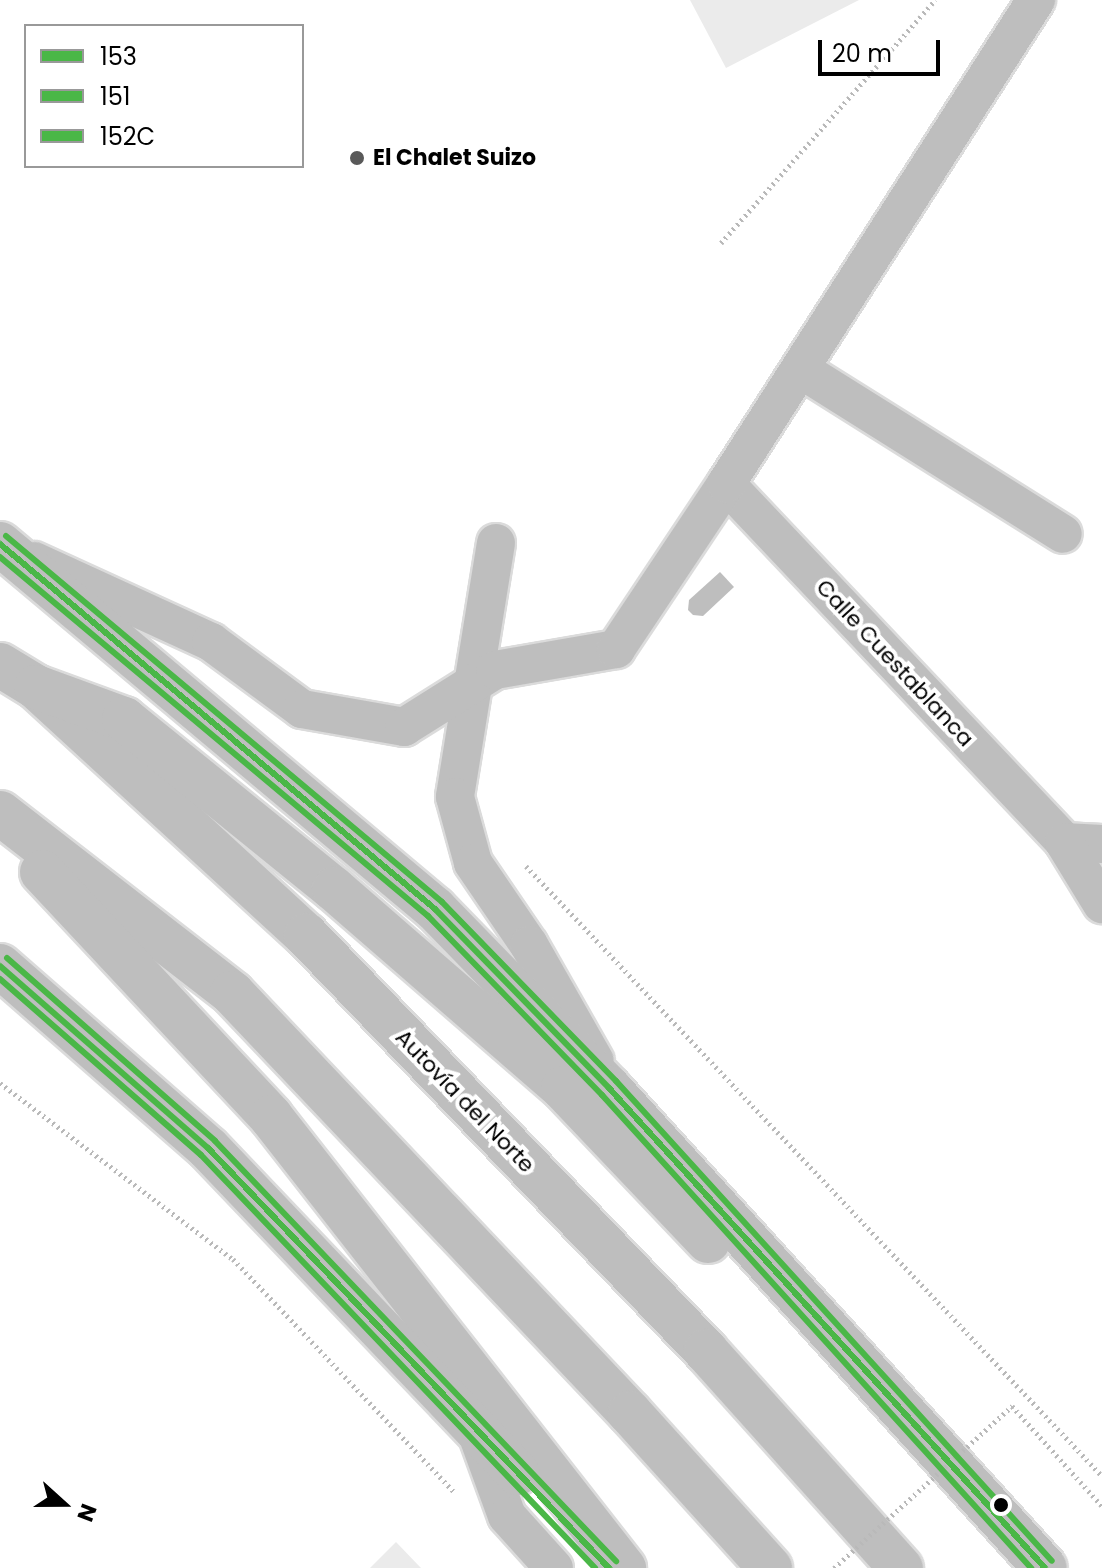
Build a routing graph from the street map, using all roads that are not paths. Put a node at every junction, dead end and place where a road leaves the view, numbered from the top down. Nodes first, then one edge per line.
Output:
1 (1036, 0) edge
2 (800, 369) junction
3 (726, 484) junction
4 (1063, 534) dead end
5 (496, 543) dead end
6 (5, 547) edge
7 (0, 665) edge
8 (471, 685) junction
9 (36, 687) junction
10 (0, 813) edge
11 (0, 826) edge
12 (1064, 842) junction
13 (1102, 844) edge
14 (1102, 904) edge
15 (0, 966) edge
16 (609, 1088) junction
17 (475, 1428) junction
18 (554, 1568) edge
19 (609, 1568) edge
20 (624, 1568) edge
21 (770, 1568) edge
22 (901, 1568) edge
23 (1018, 1568) edge
24 (1045, 1568) edge

1 - 2 street
2 - 3 street
2 - 4 street
3 - 8 street
3 - 12 street, Calle Cuestablanca
5 - 8 street
6 - 8 street
6 - 16 highway
7 - 9 highway, Autovía del Norte
8 - 16 street
9 - 22 highway, Autovía del Norte
9 - 23 highway
10 - 21 highway
11 - 20 highway
12 - 13 street
12 - 14 street, Calle Cuestablanca
15 - 17 highway
16 - 24 highway
17 - 18 street
17 - 19 highway

